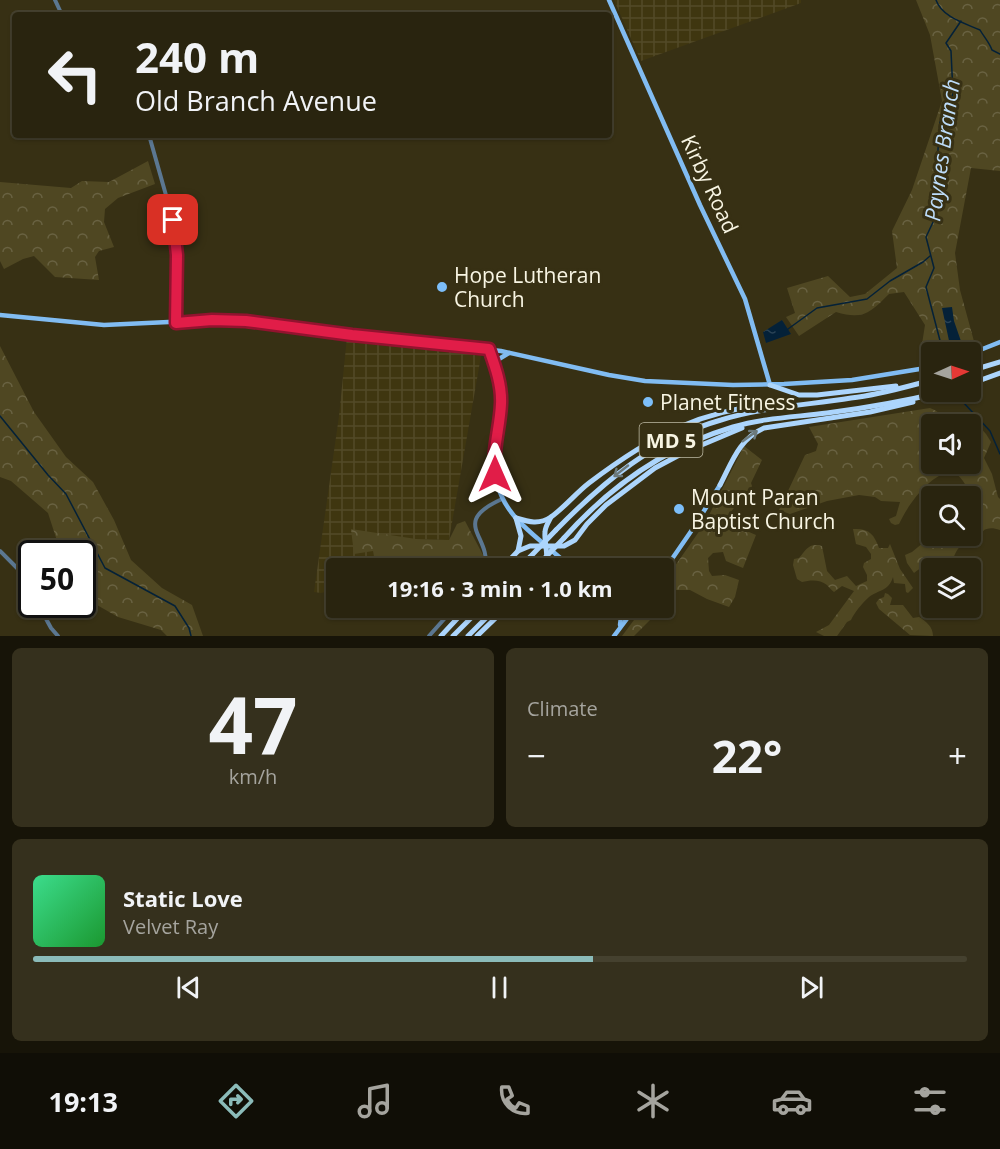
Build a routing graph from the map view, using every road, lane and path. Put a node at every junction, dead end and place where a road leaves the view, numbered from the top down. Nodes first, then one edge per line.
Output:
1 (609, 0) edge
2 (150, 138) edge
3 (0, 315) edge
4 (176, 323) junction
5 (1000, 342) edge
6 (489, 349) junction
7 (981, 350) edge
8 (512, 352) junction
9 (1000, 362) edge
10 (981, 368) edge
11 (921, 369) edge
12 (496, 370) junction
13 (1000, 373) edge
14 (981, 380) edge
15 (921, 383) joint
16 (770, 385) junction
17 (921, 396) edge
18 (921, 398) edge
19 (812, 403) junction
20 (756, 422) junction
21 (720, 485) joint
22 (502, 499) junction
23 (551, 517) junction
24 (516, 518) junction
25 (547, 547) junction
26 (0, 551) edge
27 (518, 551) junction
28 (485, 558) edge
29 (511, 558) edge
30 (530, 558) edge
31 (546, 558) edge
32 (548, 558) edge
33 (560, 558) edge
34 (673, 558) edge
35 (18, 569) edge
36 (46, 618) edge
37 (445, 618) edge
38 (458, 618) edge
39 (471, 618) edge
40 (486, 618) edge
41 (496, 618) edge
42 (621, 618) edge
43 (626, 618) edge
44 (620, 627) junction
45 (58, 636) edge
46 (429, 636) edge
47 (441, 636) edge
48 (453, 636) edge
49 (468, 636) edge
50 (477, 636) edge
51 (614, 636) edge

1 - 16 main road, Kirby Road
2 - 4 street
3 - 4 main road
4 - 6 main road
5 - 7 main road
6 - 8 main road
6 - 12 main road
8 - 12 main road
8 - 16 main road
9 - 10 highway
11 - 16 main road
12 - 22 main road
13 - 14 highway
15 - 16 highway
15 - 19 highway, MD 5
17 - 20 highway, MD 5
21 -> 18 highway
19 - 23 highway
19 -> 30 highway, MD 5, bridge
20 - 25 highway
20 - 32 highway, MD 5, bridge
21 - 34 main road
22 - 24 main road
22 - 28 street
23 - 24 highway
23 - 25 highway
24 - 25 main road
24 - 27 highway
25 - 27 highway
25 - 31 highway
25 - 33 main road
26 - 35 street
27 - 29 highway
36 - 45 street
37 - 46 street
38 - 47 highway
39 - 48 highway
40 - 49 highway
41 - 50 highway
42 - 44 main road
43 - 44 main road
44 - 51 main road

